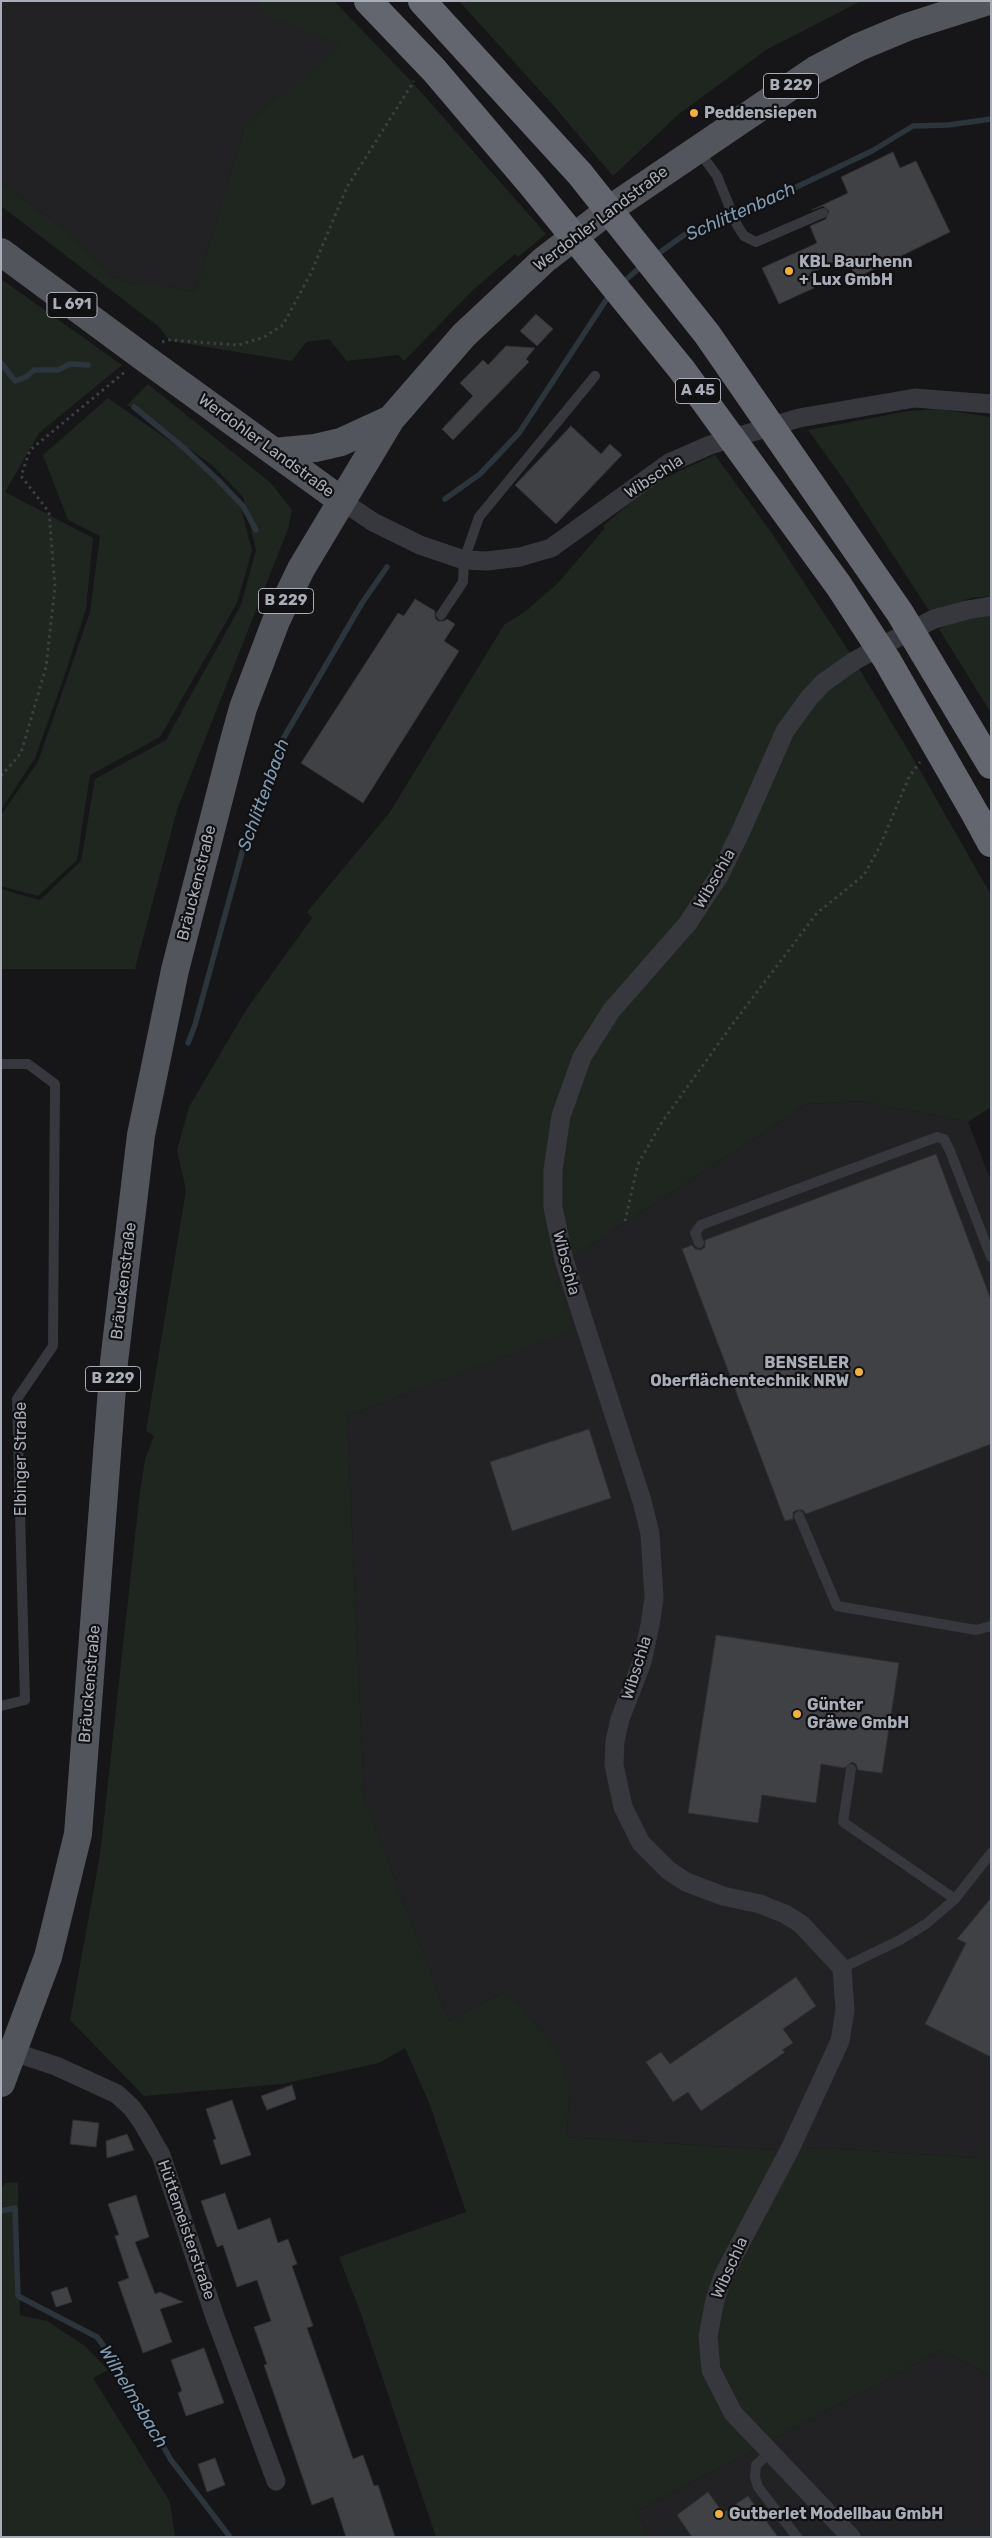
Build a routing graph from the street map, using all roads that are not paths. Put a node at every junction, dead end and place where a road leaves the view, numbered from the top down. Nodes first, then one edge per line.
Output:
1 (368, 1) edge
2 (422, 1) edge
3 (988, 1) edge
4 (697, 148) junction
5 (823, 213) dead end
6 (1, 252) edge
7 (595, 376) dead end
8 (991, 404) edge
9 (391, 419) junction
10 (274, 452) junction
11 (342, 500) junction
12 (464, 560) junction
13 (991, 606) edge
14 (441, 615) dead end
15 (991, 766) edge
16 (991, 843) edge
17 (1, 1064) edge
18 (699, 1243) dead end
19 (991, 1257) edge
20 (799, 1516) dead end
21 (991, 1626) edge
22 (1, 1706) edge
23 (851, 1769) dead end
24 (991, 1853) edge
25 (955, 1898) junction
26 (842, 1968) junction
27 (8, 2050) edge
28 (1, 2083) edge
29 (769, 2452) junction
30 (276, 2481) dead end
31 (797, 2537) edge
32 (851, 2537) edge

1 - 16 highway, A 45, bridge
2 - 15 highway, A 45, bridge
3 - 4 main road, Werdohler Landstraße / B 229
4 - 5 lane
4 - 9 main road, Werdohler Landstraße / B 229
6 - 10 main road, Werdohler Landstraße / L 691
7 - 12 lane
8 - 12 street, Wibschla
9 - 10 main road, B 229
9 - 11 main road, Werdohler Landstraße / B 229
10 - 11 main road, Werdohler Landstraße / L 691
11 - 12 street, Wibschla
11 - 27 main road, Bräuckenstraße / B 229
12 - 14 lane
13 - 26 street, Wibschla
17 - 22 lane, Elbinger Straße
18 - 19 lane
20 - 21 lane
23 - 25 lane
24 - 25 lane
25 - 26 lane
26 - 29 street, Wibschla
27 - 28 main road, Bräuckenstraße / B 229
27 - 30 street, Hüttemeisterstraße
29 - 31 lane
29 - 32 street, Wibschla

